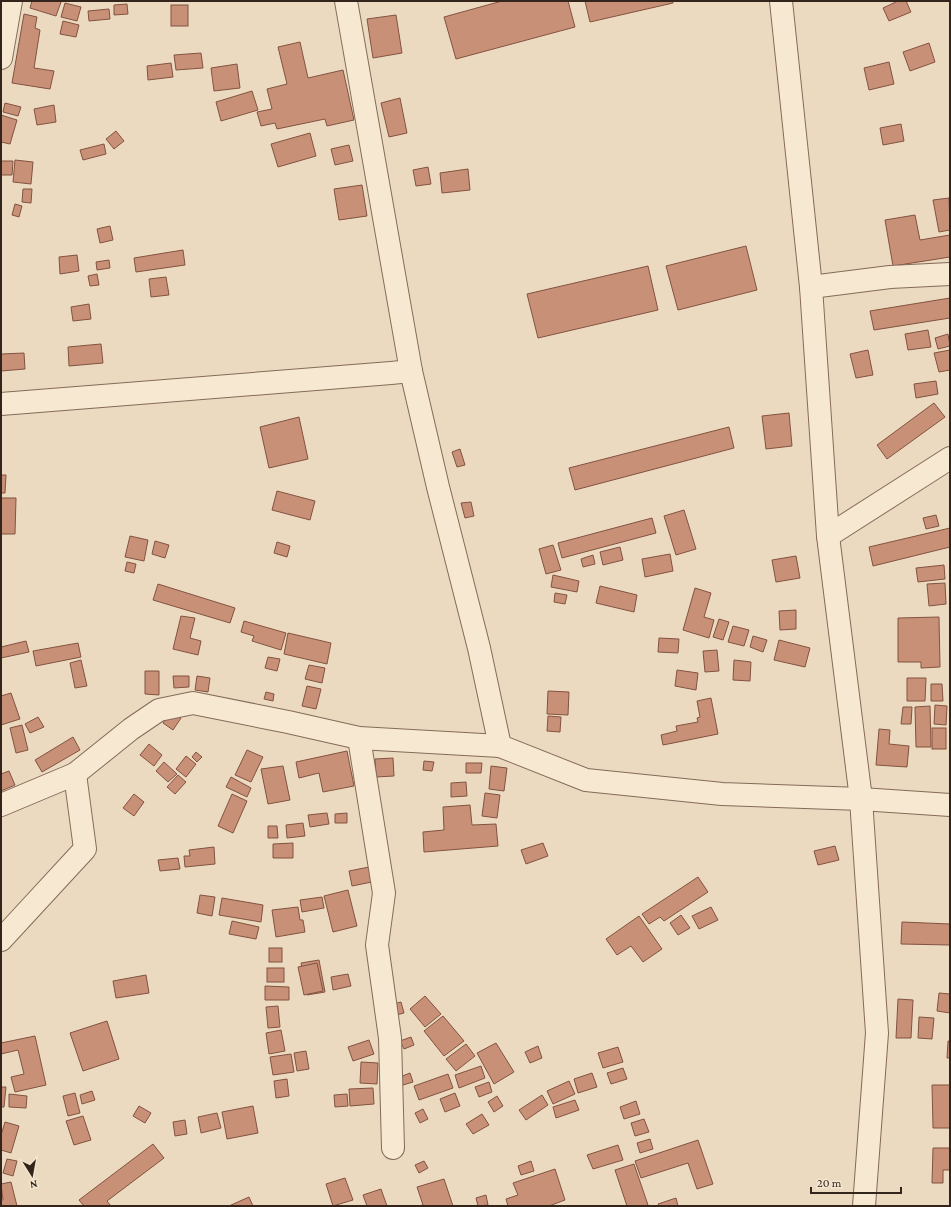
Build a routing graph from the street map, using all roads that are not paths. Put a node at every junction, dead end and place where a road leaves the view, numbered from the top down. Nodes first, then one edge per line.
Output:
1 (11, 1) edge
2 (346, 1) edge
3 (781, 1) edge
4 (1, 58) edge
5 (950, 274) edge
6 (811, 287) junction
7 (411, 371) junction
8 (1, 404) edge
9 (950, 458) edge
10 (828, 536) junction
11 (359, 738) junction
12 (500, 746) junction
13 (75, 774) junction
14 (861, 799) junction
15 (1, 805) edge
16 (950, 805) edge
17 (1, 940) edge
18 (394, 1148) dead end
19 (864, 1206) edge

1 - 4 street
2 - 7 street
3 - 6 street
5 - 6 street
6 - 10 street
7 - 8 street
7 - 12 street
9 - 10 street
10 - 14 street
11 - 12 street
11 - 13 street
11 - 18 street
12 - 14 street
13 - 15 street
13 - 17 street
14 - 16 street
14 - 19 street

